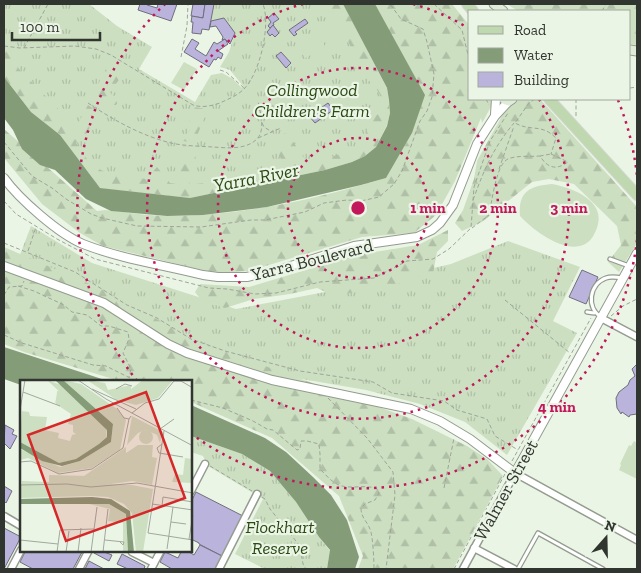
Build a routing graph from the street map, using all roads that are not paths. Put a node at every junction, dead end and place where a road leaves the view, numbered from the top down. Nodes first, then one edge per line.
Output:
1 (496, 100) edge
2 (507, 100) edge
3 (550, 100) edge
4 (495, 116) junction
5 (4, 178) edge
6 (637, 195) edge
7 (637, 253) edge
8 (610, 259) dead end
9 (4, 266) edge
10 (630, 266) junction
11 (623, 278) junction
12 (587, 312) dead end
13 (601, 317) junction
14 (637, 337) edge
15 (205, 464) road end
16 (512, 471) junction
17 (192, 489) edge
18 (257, 494) road end
19 (4, 516) edge
20 (20, 525) edge
21 (637, 540) edge
22 (474, 548) junction
23 (20, 552) edge
24 (87, 553) edge
25 (133, 553) edge
26 (159, 553) edge
27 (152, 566) edge
28 (11, 569) edge
29 (79, 569) edge
30 (219, 569) edge
31 (463, 569) edge
32 (514, 569) edge
33 (518, 569) edge
34 (604, 569) edge

1 - 4 street
2 - 4 street, Yarra Boulevard
3 - 6 main road
4 - 5 street, Yarra Boulevard
7 - 10 street, Walmer Street
8 - 10 lane
9 - 16 street
10 - 11 street, Walmer Street
11 - 13 street, Walmer Street
11 - 13 lane
12 - 13 lane
13 - 14 street
13 - 16 street, Walmer Street
15 - 17 street
16 - 21 street
16 - 22 street, Walmer Street
18 - 30 street
19 - 20 street
22 - 31 street, Walmer Street
22 - 32 street
23 - 28 street
24 - 29 street
25 - 27 street
26 - 27 street
33 - 34 lane

